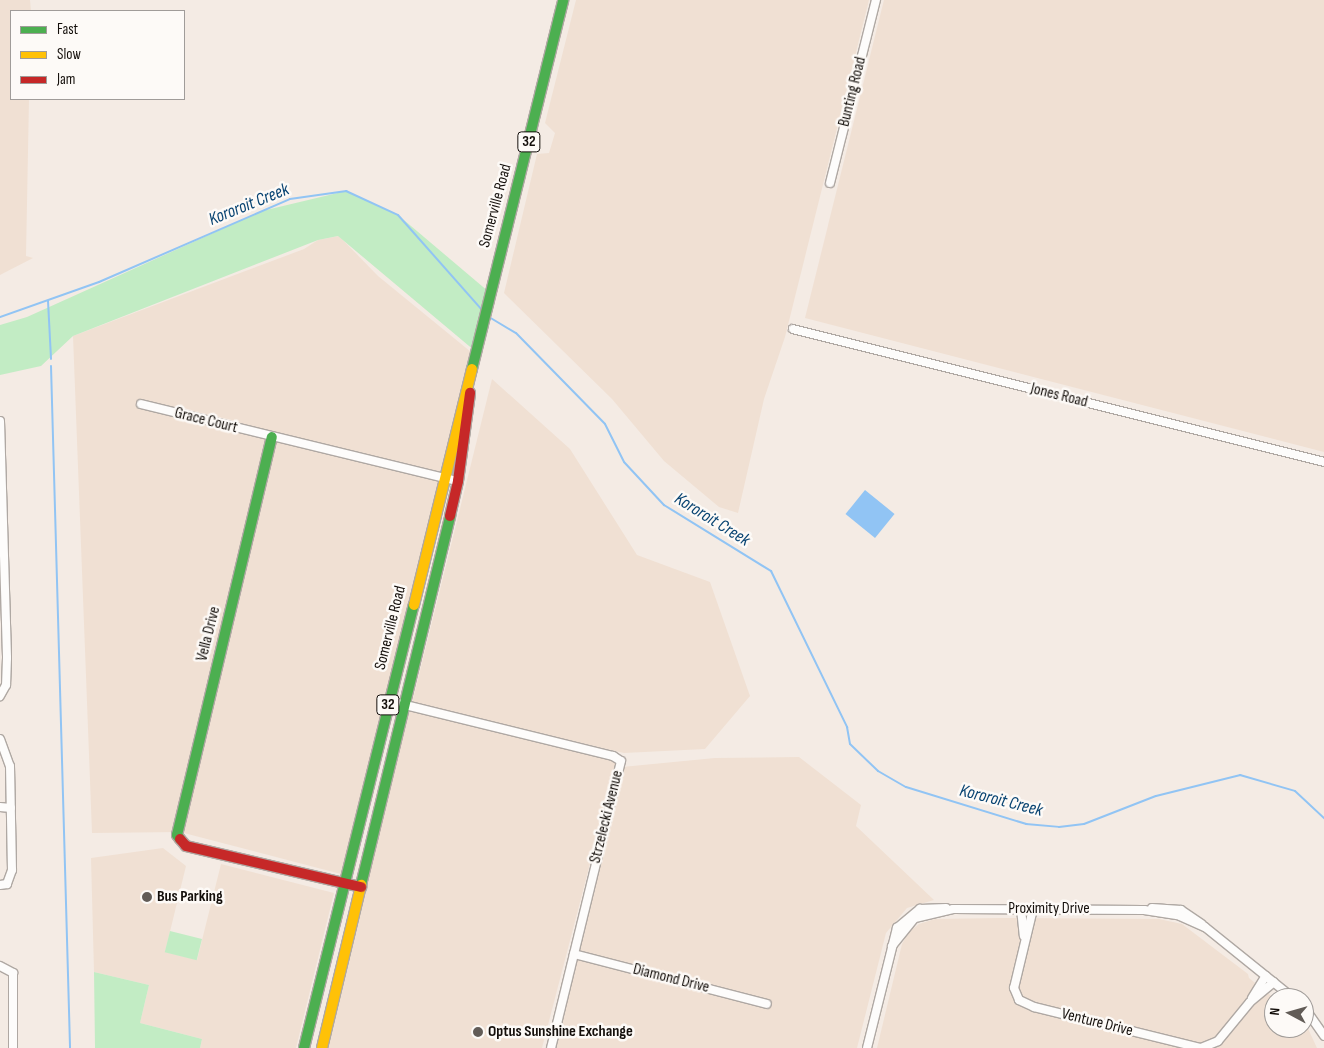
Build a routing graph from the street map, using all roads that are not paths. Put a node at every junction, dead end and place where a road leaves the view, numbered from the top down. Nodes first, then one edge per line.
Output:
1 (563, 0) edge
2 (876, 0) edge
3 (830, 183) dead end
4 (793, 329) dead end
5 (472, 361) junction
6 (141, 404) dead end
7 (0, 421) edge
8 (272, 437) junction
9 (1324, 462) edge
10 (444, 478) junction
11 (458, 481) junction
12 (3, 564) edge
13 (0, 696) edge
14 (389, 701) junction
15 (405, 704) junction
16 (0, 739) edge
17 (0, 808) edge
18 (11, 808) junction
19 (345, 883) junction
20 (0, 885) edge
21 (361, 887) junction
22 (1020, 909) junction
23 (1033, 909) junction
24 (1024, 938) junction
25 (574, 954) junction
26 (0, 968) edge
27 (1266, 976) junction
28 (1274, 982) junction
29 (1281, 988) edge
30 (1250, 1002) junction
31 (767, 1004) dead end
32 (1314, 1018) edge
33 (1324, 1036) edge
34 (13, 1048) edge
35 (304, 1048) edge
36 (322, 1048) edge
37 (551, 1048) edge
38 (867, 1048) edge

1 - 5 main road, Somerville Road / 32
2 - 3 street, Bunting Road
4 - 9 street, Jones Road
5 - 10 main road, Somerville Road / 32
5 - 11 main road, Somerville Road / 32
6 - 8 street, Grace Court
7 - 12 street
8 - 10 street
8 - 19 main road, Vella Drive
10 - 11 street
10 - 14 main road, Somerville Road / 32
11 - 15 main road, Somerville Road / 32
12 - 13 street
14 - 15 street, Strzelecki Avenue
14 - 19 main road, Somerville Road / 32
15 - 21 main road, Somerville Road / 32
15 - 25 street, Strzelecki Avenue
16 - 18 street
17 - 18 street
18 - 20 street
19 - 21 main road, Vella Drive
19 - 35 main road, Somerville Road / 32
21 - 36 main road, Somerville Road / 32
22 - 23 street, Proximity Drive
22 - 24 street, Venture Drive
22 - 38 street, Proximity Drive
23 - 24 street, Venture Drive
23 - 27 street, Proximity Drive
24 - 30 street, Venture Drive
25 - 31 street, Diamond Drive
25 - 37 street, Strzelecki Avenue
26 - 34 street
27 - 28 street, Proximity Drive
27 - 30 street, Venture Drive
28 - 29 street, Proximity Drive
28 - 30 street, Venture Drive
32 - 33 street

